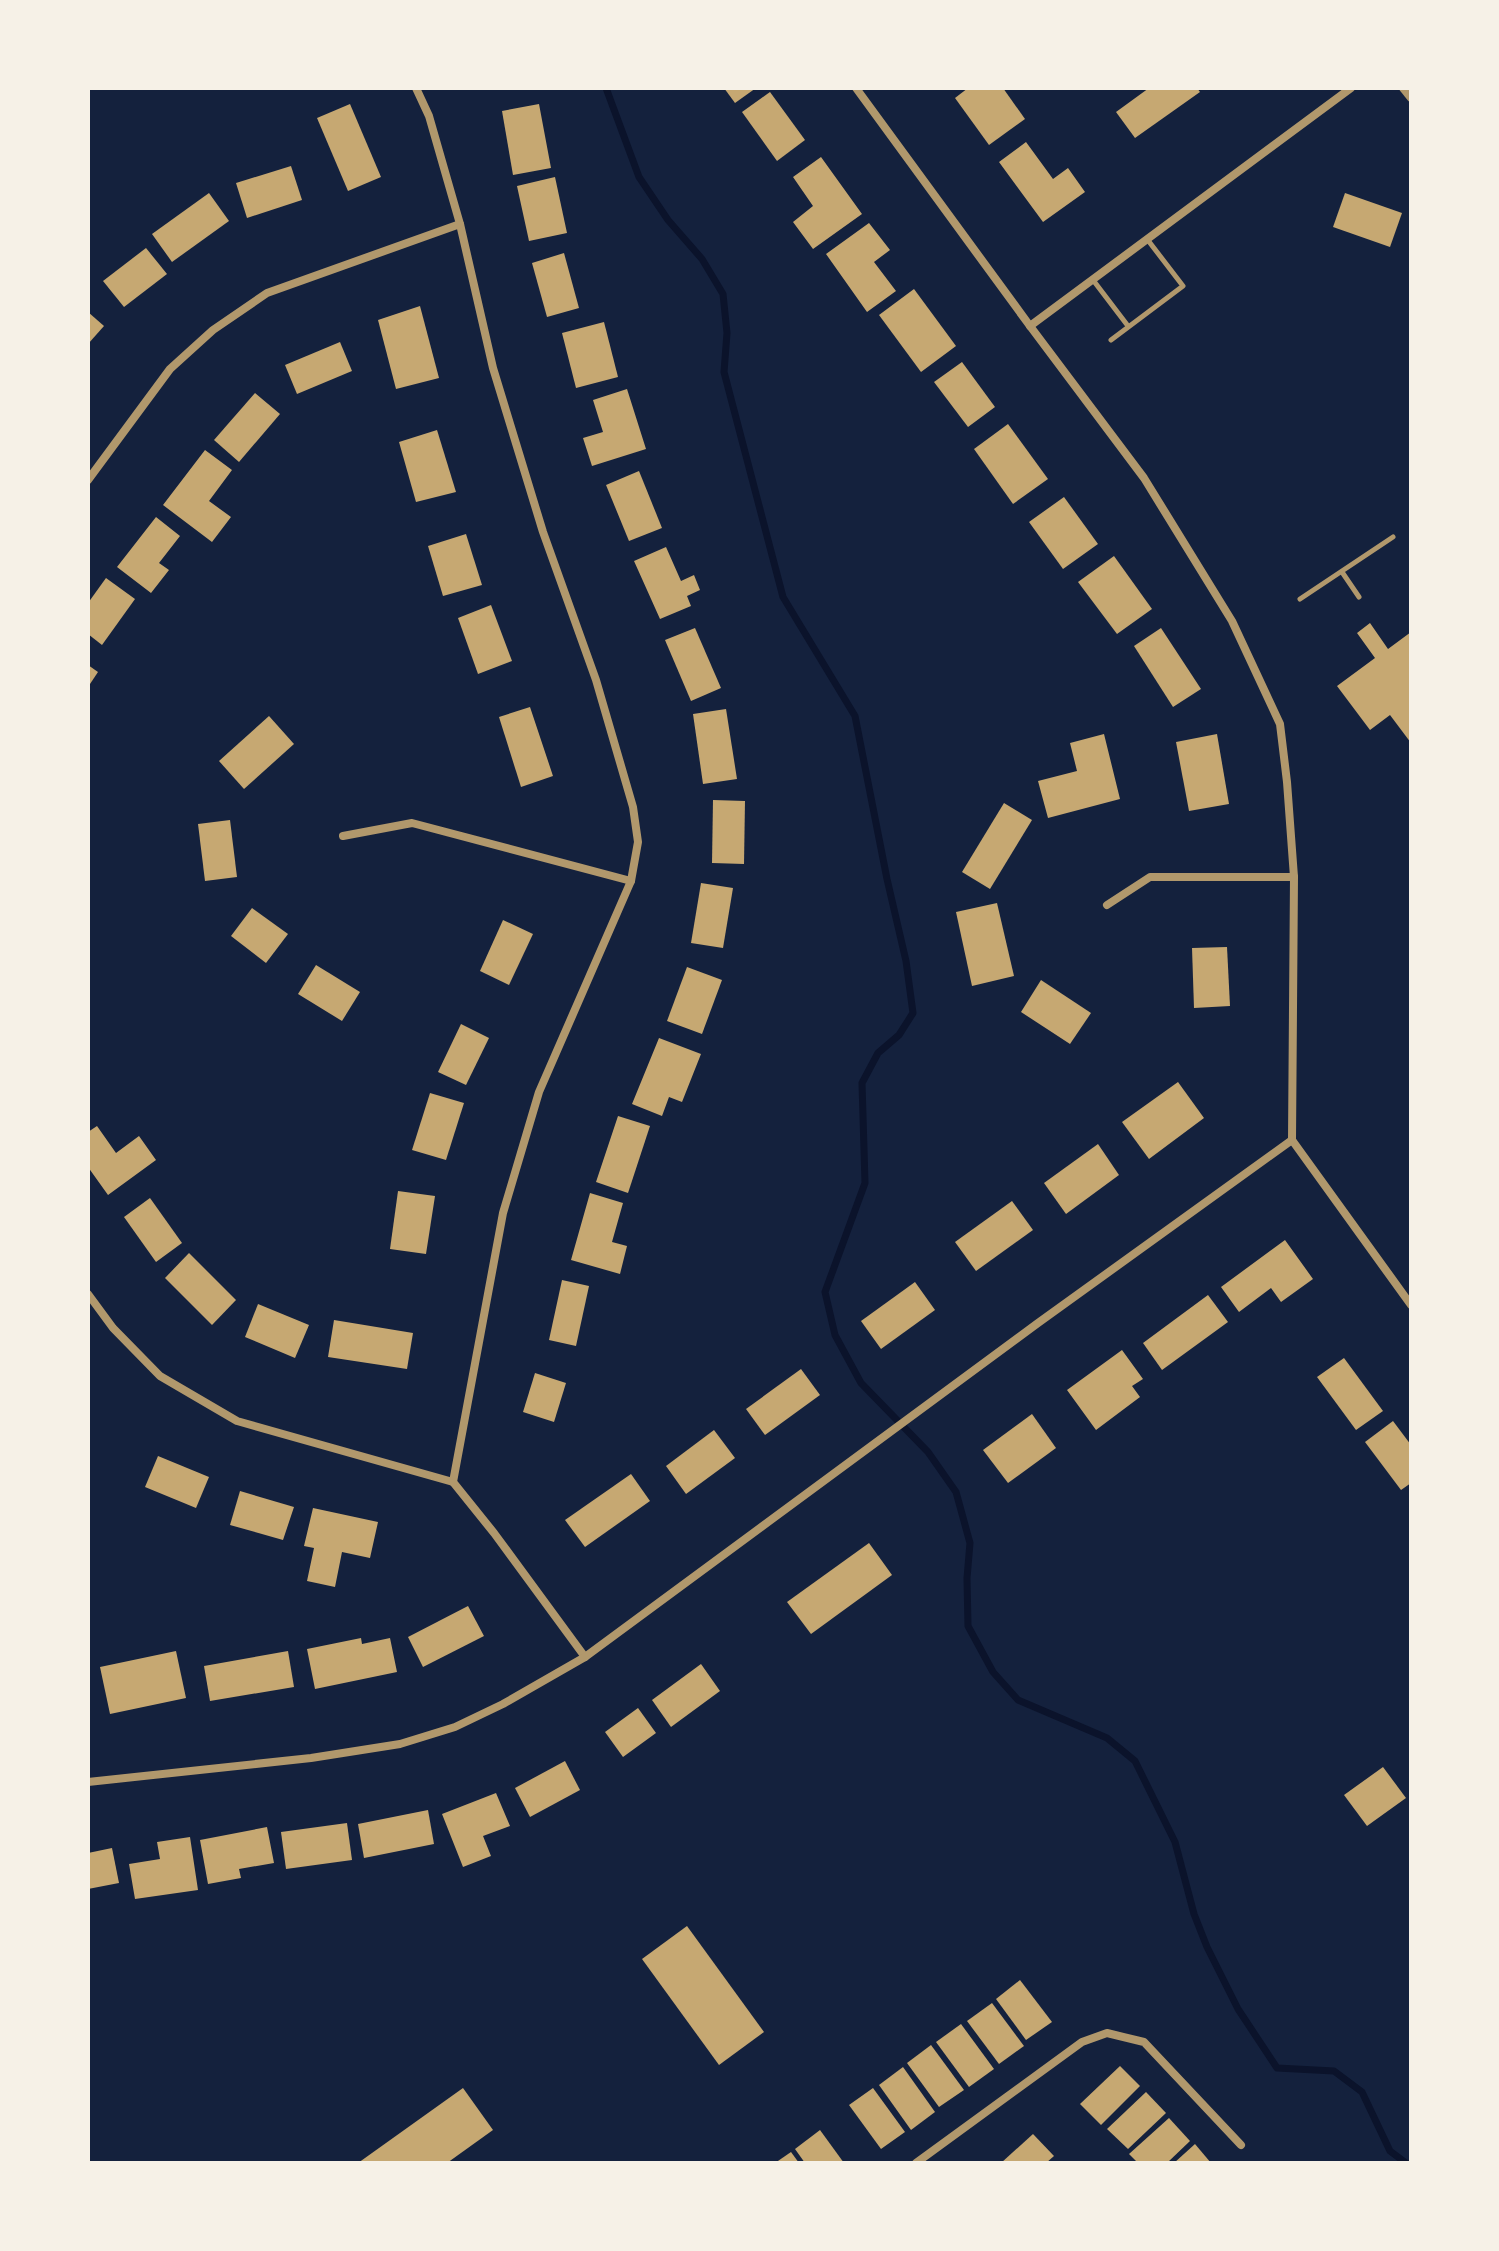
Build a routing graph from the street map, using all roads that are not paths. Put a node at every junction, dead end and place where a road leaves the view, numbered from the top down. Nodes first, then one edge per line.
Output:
1 (416, 88) edge
2 (856, 88) edge
3 (1351, 88) edge
4 (1403, 88) edge
5 (1411, 98) edge
6 (460, 224) junction
7 (1147, 239) junction
8 (1093, 280) junction
9 (1030, 326) junction
10 (1128, 326) junction
11 (1111, 340) dead end
12 (88, 480) edge
13 (1393, 537) dead end
14 (1342, 572) junction
15 (1359, 597) dead end
16 (1300, 599) dead end
17 (343, 836) dead end
18 (1294, 877) junction
19 (631, 881) junction
20 (1107, 905) dead end
21 (1292, 1140) junction
22 (88, 1294) edge
23 (1411, 1305) edge
24 (453, 1482) junction
25 (585, 1657) junction
26 (88, 1782) edge
27 (1241, 2145) dead end
28 (927, 2155) junction
29 (916, 2163) edge
30 (934, 2163) edge

1 - 6 street
2 - 9 street
3 - 7 street
4 - 5 street
6 - 12 street
6 - 19 street
7 - 8 street
7 - 10 lane
8 - 9 street
8 - 10 lane
9 - 18 street
10 - 11 lane
13 - 14 lane
14 - 15 lane
14 - 16 lane
17 - 19 street
18 - 20 street
18 - 21 street
19 - 24 street
21 - 23 street
21 - 25 street
22 - 24 street
24 - 25 street
25 - 26 street
27 - 28 street
28 - 29 street
28 - 30 street

